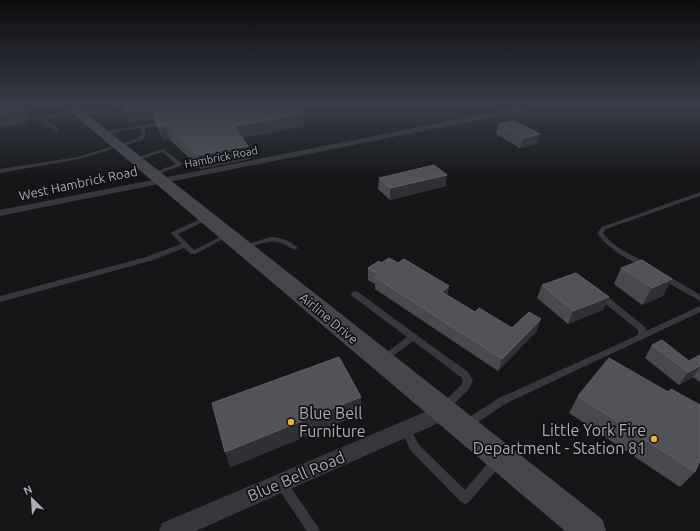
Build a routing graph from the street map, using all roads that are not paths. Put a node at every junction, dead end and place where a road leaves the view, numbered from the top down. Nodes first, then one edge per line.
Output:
1 (98, 130) edge
2 (132, 130) edge
3 (143, 130) edge
4 (419, 130) edge
5 (111, 139) junction
6 (0, 172) edge
7 (158, 177) junction
8 (700, 194) edge
9 (0, 213) edge
10 (208, 218) junction
11 (236, 241) junction
12 (186, 246) junction
13 (295, 248) dead end
14 (653, 270) edge
15 (660, 274) edge
16 (596, 292) edge
17 (355, 294) dead end
18 (700, 298) edge
19 (0, 299) edge
20 (700, 310) edge
21 (414, 336) junction
22 (642, 337) junction
23 (381, 360) junction
24 (443, 411) junction
25 (462, 427) junction
26 (405, 429) junction
27 (500, 457) junction
28 (281, 483) junction
29 (170, 531) edge
30 (314, 531) edge
31 (590, 531) edge

1 - 5 main road, Airline Drive
2 - 5 lane
3 - 5 lane
4 - 7 street, Hambrick Road
5 - 6 lane
5 - 7 main road, Airline Drive
7 - 9 street, West Hambrick Road
7 - 10 main road, Airline Drive
8 - 14 lane
10 - 11 main road, Airline Drive
10 - 12 lane
11 - 12 lane
11 - 13 lane
11 - 23 main road, Airline Drive
12 - 19 lane
15 - 18 lane
16 - 22 lane
17 - 21 lane
20 - 22 lane
21 - 23 lane
21 - 24 lane
22 - 25 lane
23 - 24 main road, Airline Drive
24 - 25 main road, Airline Drive
24 - 26 street, Blue Bell Road
25 - 27 main road, Airline Drive
26 - 27 lane
26 - 28 street, Blue Bell Road
27 - 31 main road, Airline Drive
28 - 29 street, Blue Bell Road
28 - 30 lane

